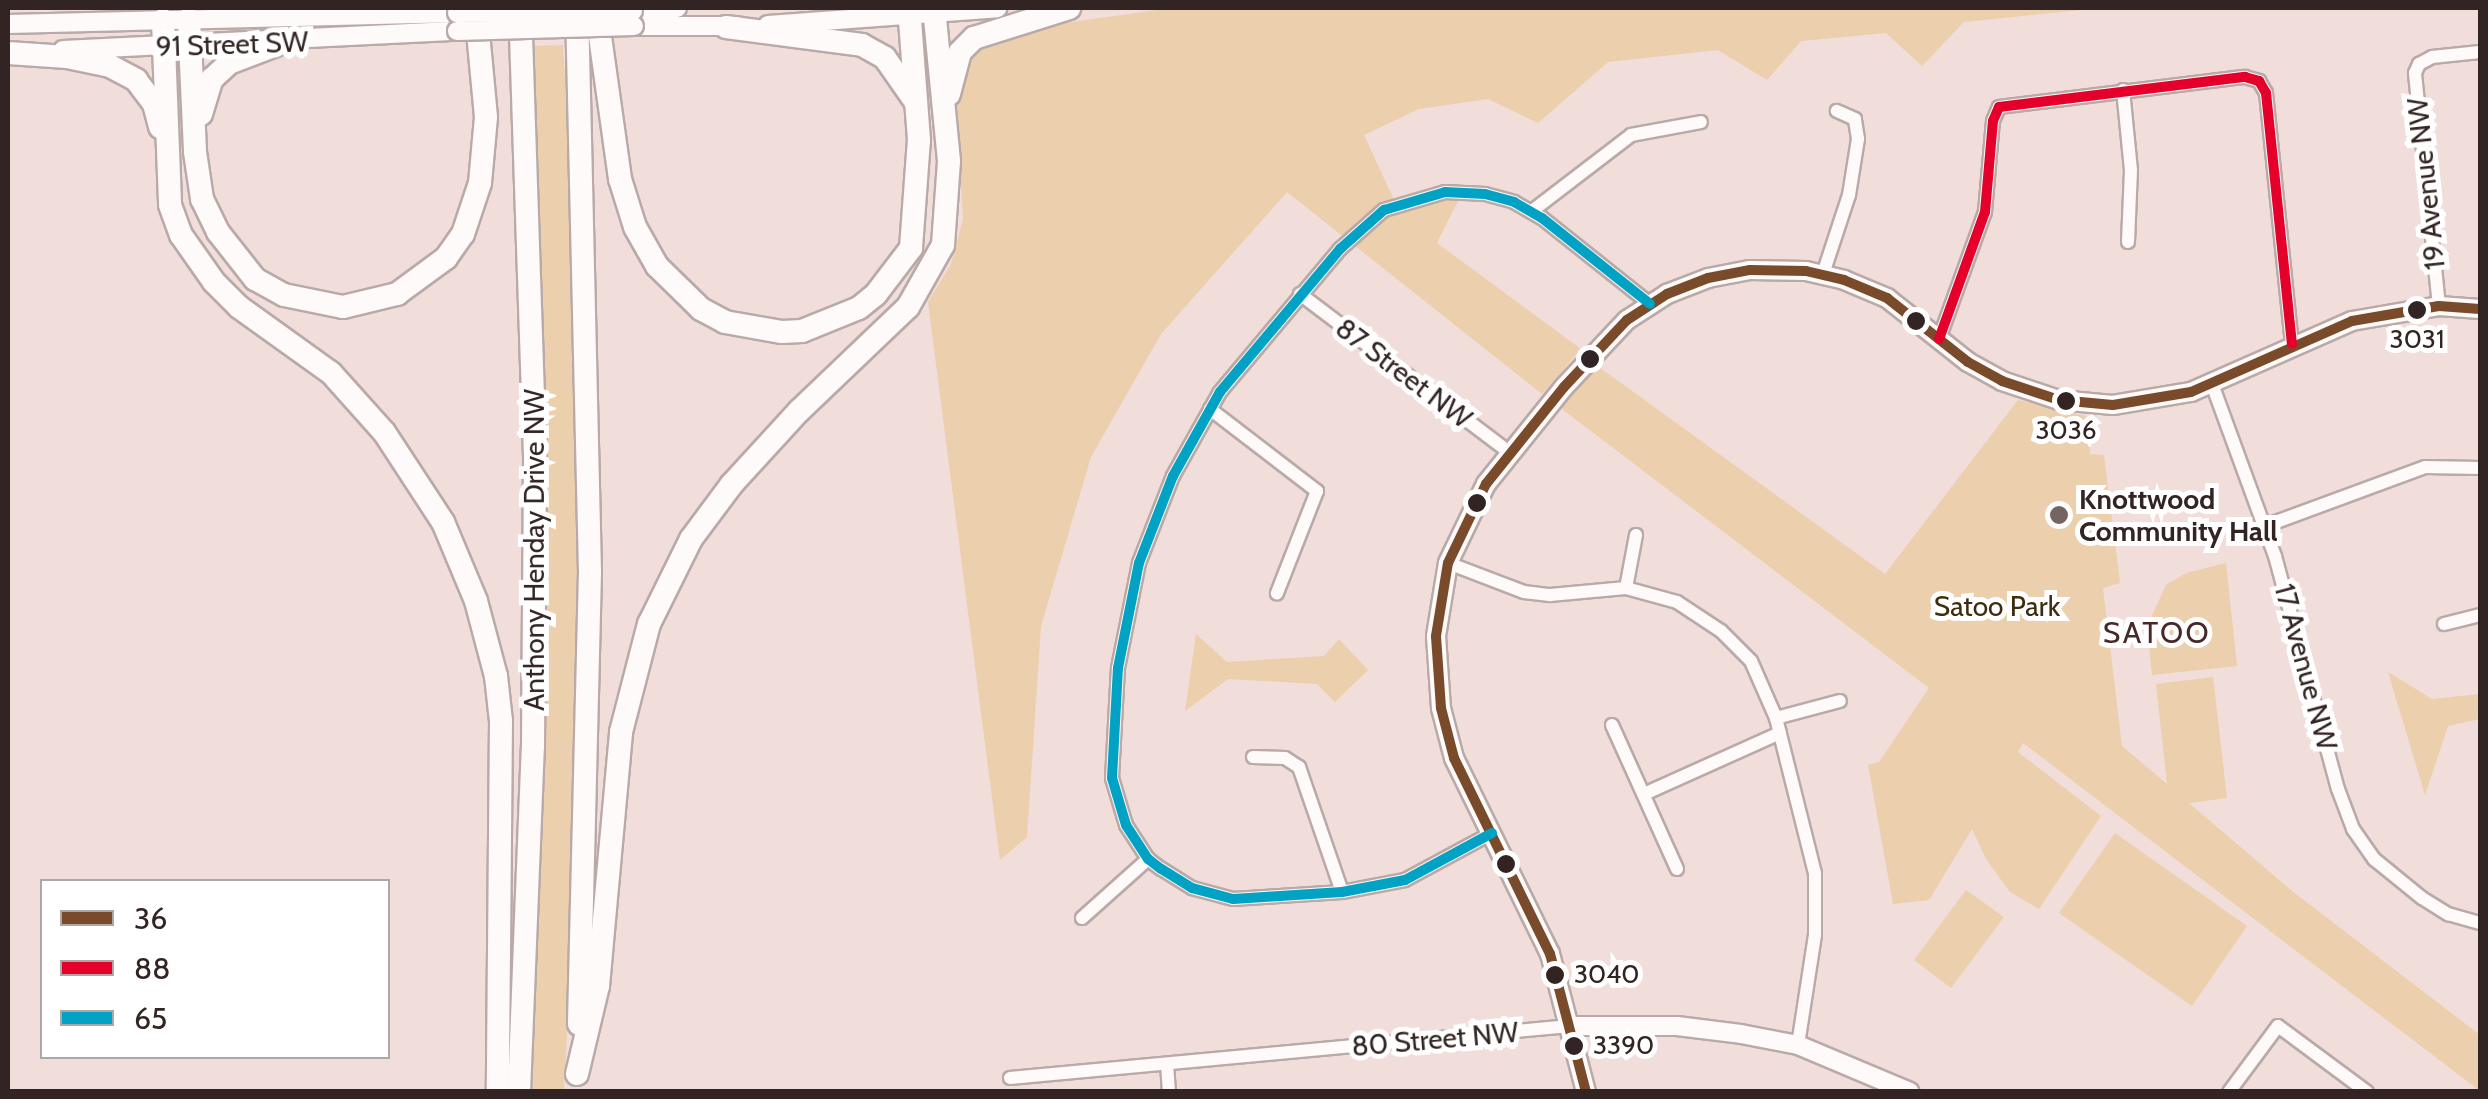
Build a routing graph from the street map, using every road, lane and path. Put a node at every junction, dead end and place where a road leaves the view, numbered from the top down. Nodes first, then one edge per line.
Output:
1 (516, 8) edge
2 (577, 8) edge
3 (596, 8) edge
4 (678, 8) edge
5 (997, 8) edge
6 (1069, 8) edge
7 (934, 11) edge
8 (910, 12) edge
9 (463, 17) edge
10 (189, 19) junction
11 (634, 19) junction
12 (163, 20) junction
13 (8, 24) edge
14 (726, 26) junction
15 (284, 42) junction
16 (190, 45) junction
17 (165, 46) junction
18 (8, 52) edge
19 (2480, 52) edge
20 (2123, 90) junction
21 (917, 104) junction
22 (1837, 112) dead end
23 (1701, 122) dead end
24 (946, 137) junction
25 (196, 152) junction
26 (168, 165) junction
27 (1532, 212) junction
28 (2128, 242) dead end
29 (1823, 274) junction
30 (1300, 294) junction
31 (1650, 304) junction
32 (2438, 306) junction
33 (2480, 308) edge
34 (1940, 339) junction
35 (2292, 344) junction
36 (2212, 384) junction
37 (1210, 409) junction
38 (1509, 452) junction
39 (2480, 468) edge
40 (2265, 526) junction
41 (1636, 535) dead end
42 (1448, 563) junction
43 (1626, 588) junction
44 (1277, 593) dead end
45 (2480, 615) edge
46 (2444, 624) dead end
47 (1840, 701) dead end
48 (1776, 718) junction
49 (1612, 725) dead end
50 (1780, 733) junction
51 (1253, 757) dead end
52 (1644, 794) junction
53 (1492, 833) junction
54 (1148, 858) junction
55 (1677, 868) dead end
56 (1342, 892) junction
57 (1082, 918) dead end
58 (2480, 923) edge
59 (1570, 1026) junction
60 (1798, 1045) junction
61 (1166, 1064) junction
62 (1010, 1078) dead end
63 (576, 1083) edge
64 (498, 1092) edge
65 (519, 1092) edge
66 (1169, 1092) edge
67 (1586, 1092) edge
68 (1910, 1092) edge
69 (2229, 1092) edge
70 (2367, 1092) edge

1 - 65 highway, Anthony Henday Drive NW
2 - 63 highway, Anthony Henday Drive NW
3 - 21 highway
4 - 11 street
5 - 7 street
6 - 24 highway
7 - 8 street
7 - 24 highway
8 - 14 street
8 - 21 highway
9 - 10 street, 91 Street SW
9 - 11 street, bridge
9 - 15 street, 91 Street SW
9 - 25 highway
10 - 12 street, 91 Street SW
10 - 16 highway
11 - 14 street
12 - 13 street, 91 Street SW
12 - 17 highway
14 - 21 highway
15 - 16 street, 91 Street SW
15 - 25 highway
16 - 17 street, 91 Street SW
16 - 25 highway
17 - 18 street, 91 Street SW
17 - 26 highway
18 - 26 highway
19 - 32 street, 19 Avenue NW
20 - 28 street
20 - 34 street
20 - 35 street
22 - 29 street
23 - 27 street
24 - 63 highway
26 - 64 highway
27 - 30 street
27 - 31 street
29 - 31 street
29 - 34 street
30 - 37 street
30 - 38 street, 87 Street NW
31 - 38 street
32 - 33 street
32 - 35 street
34 - 36 street
35 - 36 street
36 - 40 street, 17 Avenue NW
37 - 44 street
37 - 54 street
38 - 42 street
39 - 40 street
40 - 58 street, 17 Avenue NW
41 - 43 street
42 - 43 street
42 - 53 street
43 - 48 street
45 - 46 street
47 - 48 street
48 - 50 street
49 - 52 street
50 - 52 street
50 - 60 street
51 - 56 street
52 - 55 street
53 - 56 street
53 - 59 street
54 - 56 street
54 - 57 street
59 - 60 street, 80 Street NW
59 - 61 street, 80 Street NW
59 - 67 street
60 - 68 street, 80 Street NW
61 - 62 street, 80 Street NW
61 - 66 street
69 - 70 street

